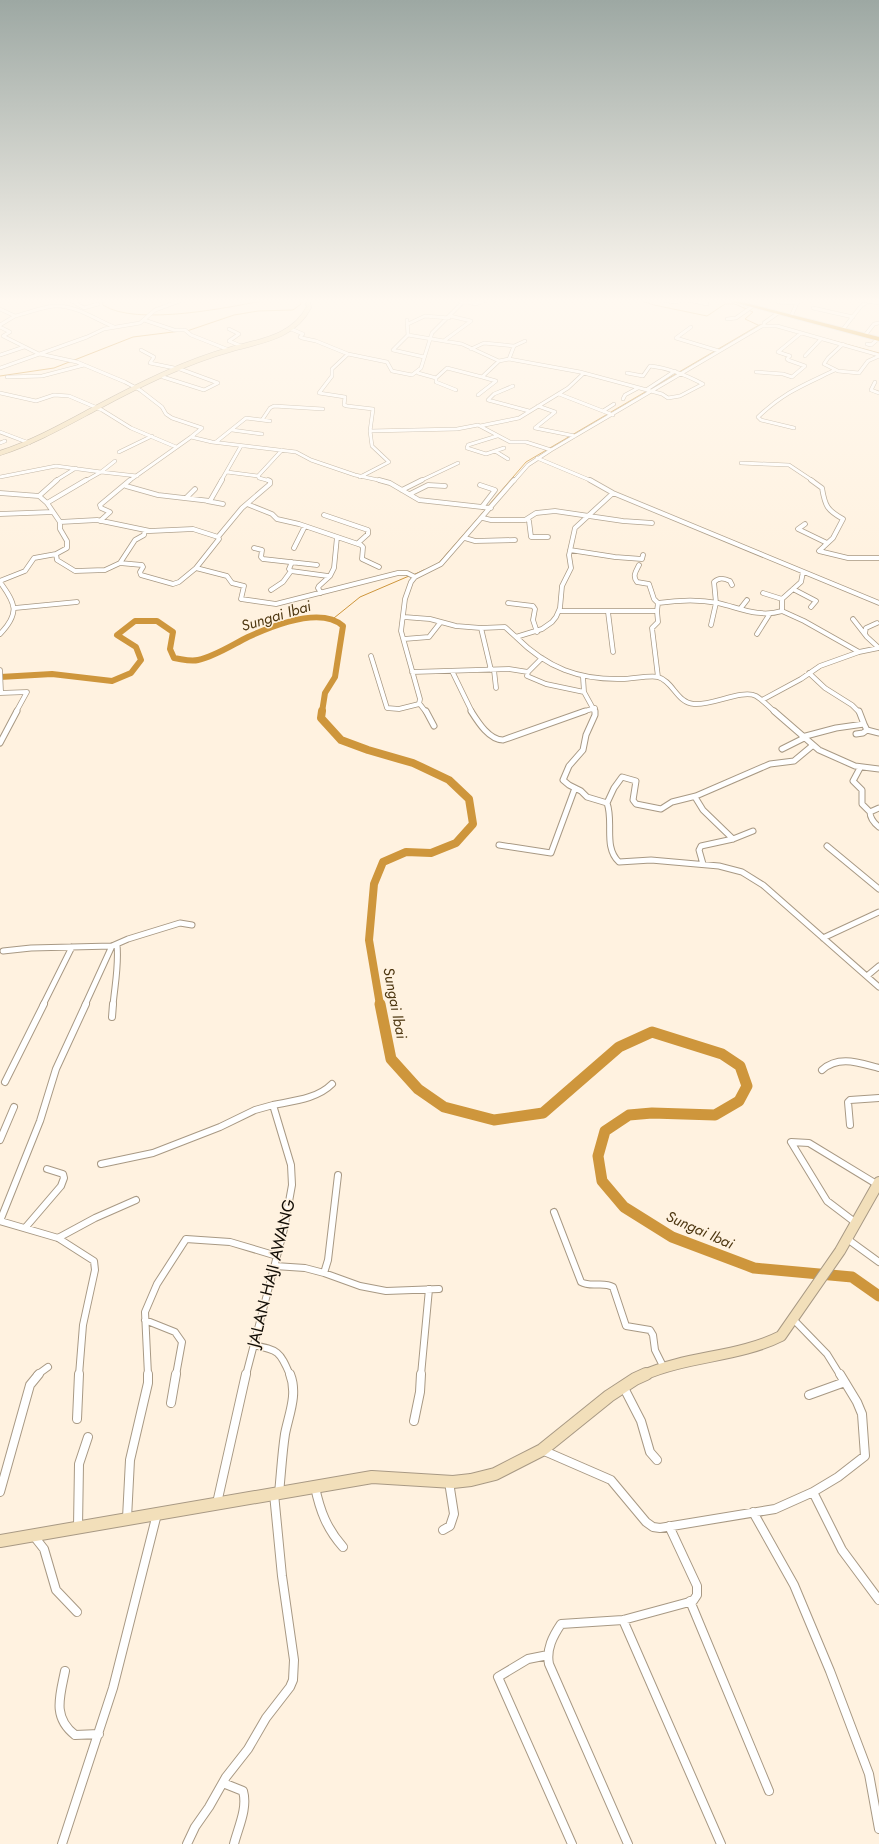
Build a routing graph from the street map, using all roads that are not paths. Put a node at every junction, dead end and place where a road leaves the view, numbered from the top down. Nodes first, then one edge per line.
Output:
1 (129, 385) edge
2 (143, 385) edge
3 (190, 385) edge
4 (214, 385) edge
5 (325, 385) edge
6 (444, 385) edge
7 (490, 385) edge
8 (571, 385) edge
9 (627, 385) edge
10 (658, 385) edge
11 (658, 385) edge
12 (701, 385) edge
13 (800, 385) edge
14 (873, 385) edge
15 (513, 386) dead end
16 (136, 388) junction
17 (638, 388) junction
18 (456, 390) dead end
19 (649, 391) junction
20 (0, 393) edge
21 (879, 393) edge
22 (559, 394) junction
23 (489, 398) junction
24 (623, 399) dead end
25 (614, 404) dead end
26 (538, 406) junction
27 (96, 408) junction
28 (323, 409) dead end
29 (530, 411) junction
30 (605, 412) junction
31 (612, 414) junction
32 (262, 420) junction
33 (270, 422) dead end
34 (480, 426) junction
35 (794, 428) dead end
36 (232, 430) junction
37 (370, 431) junction
38 (0, 432) edge
39 (262, 434) dead end
40 (152, 436) junction
41 (497, 436) junction
42 (574, 436) junction
43 (191, 438) junction
44 (5, 440) dead end
45 (216, 442) junction
46 (0, 443) edge
47 (29, 443) junction
48 (241, 446) junction
49 (176, 447) junction
50 (504, 448) dead end
51 (282, 450) junction
52 (551, 450) junction
53 (495, 451) junction
54 (0, 452) edge
55 (118, 452) dead end
56 (537, 458) junction
57 (508, 459) dead end
58 (115, 461) dead end
59 (741, 463) dead end
60 (458, 464) dead end
61 (76, 468) junction
62 (101, 472) junction
63 (227, 472) junction
64 (137, 476) junction
65 (258, 476) junction
66 (0, 477) edge
67 (360, 477) junction
68 (480, 485) dead end
69 (126, 486) junction
70 (445, 486) dead end
71 (194, 488) dead end
72 (402, 490) junction
73 (0, 493) edge
74 (613, 493) junction
75 (410, 494) junction
76 (38, 496) junction
77 (186, 498) junction
78 (207, 501) junction
79 (47, 503) junction
80 (223, 504) dead end
81 (247, 504) junction
82 (483, 507) junction
83 (490, 508) junction
84 (53, 512) junction
85 (0, 514) edge
86 (324, 515) dead end
87 (588, 515) junction
88 (483, 518) junction
89 (527, 519) junction
90 (100, 521) junction
91 (60, 522) junction
92 (652, 523) dead end
93 (805, 524) dead end
94 (305, 526) junction
95 (145, 530) junction
96 (218, 537) junction
97 (337, 537) junction
98 (548, 537) dead end
99 (465, 538) junction
100 (515, 540) dead end
101 (358, 543) junction
102 (827, 543) junction
103 (254, 548) dead end
104 (294, 548) dead end
105 (570, 550) junction
106 (56, 554) junction
107 (643, 555) dead end
108 (879, 558) edge
109 (292, 562) junction
110 (120, 563) junction
111 (317, 565) dead end
112 (639, 565) dead end
113 (379, 567) dead end
114 (196, 568) junction
115 (291, 571) junction
116 (803, 572) junction
117 (413, 575) junction
118 (328, 576) junction
119 (0, 582) edge
120 (732, 585) dead end
121 (271, 590) dead end
122 (793, 590) junction
123 (321, 593) junction
124 (763, 593) dead end
125 (782, 599) junction
126 (747, 600) dead end
127 (77, 602) dead end
128 (508, 603) dead end
129 (658, 603) junction
130 (716, 603) junction
131 (879, 603) edge
132 (811, 607) dead end
133 (15, 608) junction
134 (740, 608) junction
135 (559, 611) junction
136 (657, 611) junction
137 (782, 611) junction
138 (608, 612) junction
139 (769, 615) junction
140 (404, 617) junction
141 (853, 619) dead end
142 (877, 623) dead end
143 (440, 624) junction
144 (711, 625) dead end
145 (481, 628) junction
146 (537, 632) junction
147 (865, 633) junction
148 (0, 634) edge
149 (757, 634) dead end
150 (516, 637) junction
151 (404, 639) junction
152 (879, 648) edge
153 (613, 652) dead end
154 (859, 652) junction
155 (371, 656) dead end
156 (542, 658) junction
157 (492, 670) junction
158 (0, 671) edge
159 (452, 671) junction
160 (412, 672) junction
161 (528, 672) junction
162 (809, 673) junction
163 (583, 677) junction
164 (658, 677) junction
165 (496, 688) dead end
166 (1, 692) edge
167 (584, 692) junction
168 (762, 700) junction
169 (419, 703) junction
170 (595, 708) junction
171 (864, 724) junction
172 (434, 726) dead end
173 (867, 730) junction
174 (879, 733) edge
175 (856, 734) dead end
176 (803, 737) junction
177 (0, 743) edge
178 (812, 746) junction
179 (782, 749) dead end
180 (860, 768) junction
181 (879, 769) edge
182 (575, 788) junction
183 (695, 797) junction
184 (607, 803) junction
185 (879, 808) edge
186 (870, 812) junction
187 (879, 827) edge
188 (752, 831) dead end
189 (733, 839) junction
190 (500, 845) dead end
191 (827, 846) dead end
192 (703, 864) junction
193 (879, 889) edge
194 (879, 912) edge
195 (192, 925) dead end
196 (823, 938) junction
197 (115, 946) junction
198 (72, 947) junction
199 (1, 952) edge
200 (879, 966) edge
201 (867, 976) junction
202 (879, 986) edge
203 (112, 1017) dead end
204 (879, 1068) edge
205 (822, 1070) dead end
206 (5, 1082) dead end
207 (332, 1084) dead end
208 (879, 1098) edge
209 (273, 1105) junction
210 (14, 1106) dead end
211 (850, 1125) dead end
212 (0, 1140) edge
213 (101, 1164) dead end
214 (47, 1169) dead end
215 (338, 1174) dead end
216 (878, 1183) edge
217 (136, 1200) dead end
218 (554, 1212) dead end
219 (0, 1221) edge
220 (856, 1223) junction
221 (25, 1228) junction
222 (58, 1238) junction
223 (846, 1238) junction
224 (277, 1256) junction
225 (879, 1262) edge
226 (275, 1266) junction
227 (324, 1273) junction
228 (429, 1289) junction
229 (439, 1289) dead end
230 (145, 1320) junction
231 (794, 1320) junction
232 (253, 1345) junction
233 (48, 1367) dead end
234 (664, 1368) junction
235 (845, 1382) junction
236 (623, 1386) junction
237 (809, 1395) dead end
238 (171, 1403) dead end
239 (77, 1419) dead end
240 (414, 1420) dead end
241 (88, 1437) dead end
242 (542, 1450) junction
243 (657, 1460) dead end
244 (449, 1482) junction
245 (315, 1487) junction
246 (0, 1492) edge
247 (813, 1492) junction
248 (276, 1494) junction
249 (217, 1503) junction
250 (753, 1512) junction
251 (157, 1513) junction
252 (127, 1518) junction
253 (669, 1526) junction
254 (78, 1527) junction
255 (443, 1530) dead end
256 (33, 1535) junction
257 (0, 1541) edge
258 (343, 1547) dead end
259 (879, 1600) edge
260 (690, 1601) junction
261 (77, 1612) dead end
262 (623, 1620) junction
263 (548, 1655) junction
264 (65, 1671) dead end
265 (99, 1734) junction
266 (223, 1783) junction
267 (769, 1791) dead end
268 (879, 1829) edge
269 (62, 1844) edge
270 (187, 1844) edge
271 (234, 1844) edge
272 (572, 1844) edge
273 (628, 1844) edge
274 (721, 1844) edge

1 - 16 street
2 - 16 street
3 - 4 street
5 - 37 street
6 - 18 street
7 - 23 street
8 - 22 street
9 - 17 street
10 - 19 street
11 - 19 street
12 - 19 street
13 - 35 street
14 - 21 street
15 - 23 street
16 - 27 street
16 - 43 street
17 - 19 street
17 - 24 street
19 - 31 street
20 - 27 street
22 - 26 street
22 - 30 street
23 - 29 street
25 - 30 street
26 - 29 street
26 - 42 street
27 - 40 street
27 - 47 street
28 - 32 street
29 - 34 street
30 - 31 street
31 - 42 street
32 - 33 street
32 - 36 street
34 - 37 street
34 - 41 street
36 - 39 street
36 - 45 street
37 - 67 street
38 - 47 street
40 - 49 street
40 - 55 street
41 - 52 street
41 - 53 street
42 - 52 street
43 - 45 street
43 - 49 street
44 - 46 street
45 - 48 street
47 - 54 street
48 - 51 street
48 - 63 street
49 - 64 street
50 - 53 street
51 - 65 street
51 - 67 street
52 - 56 street
53 - 57 street
56 - 74 street
56 - 83 street
58 - 62 street
59 - 102 street
60 - 72 street
61 - 62 street
61 - 66 street
61 - 76 street
62 - 64 street
62 - 79 street
63 - 65 street
63 - 78 street
64 - 69 street
65 - 81 street
67 - 72 street
68 - 82 street
69 - 77 street
69 - 90 street
70 - 75 street
71 - 77 street
72 - 75 street
73 - 76 street
74 - 87 street
74 - 116 street
75 - 82 street
76 - 79 street
77 - 78 street
78 - 80 street
79 - 84 street
81 - 94 street
81 - 96 street
82 - 83 street
83 - 88 street
84 - 85 street
84 - 91 street
86 - 101 street
87 - 89 street
87 - 92 street
87 - 105 street
88 - 89 street
88 - 99 street
89 - 98 street
90 - 91 street
90 - 95 street
91 - 106 street
93 - 102 street
94 - 97 street
94 - 104 street
95 - 96 street
95 - 110 street
96 - 114 street
97 - 101 street
97 - 118 street
99 - 100 street
99 - 117 street
101 - 113 street
102 - 108 street
103 - 109 street
105 - 107 street
105 - 135 street
106 - 110 street
106 - 119 street
109 - 111 street
109 - 115 street
110 - 114 street
112 - 129 street
114 - 123 street
115 - 118 street
115 - 121 street
116 - 122 street
116 - 131 street
117 - 123 street
117 - 140 street
118 - 123 street
119 - 133 street
120 - 130 street
122 - 125 street
122 - 132 street
124 - 125 street
125 - 137 street
126 - 134 street
127 - 133 street
128 - 146 street
129 - 130 street
129 - 136 street
130 - 134 street
130 - 144 street
133 - 148 street
134 - 139 street
135 - 138 street
135 - 146 street
136 - 138 street
136 - 164 street
137 - 139 street
137 - 154 street
138 - 153 street
139 - 149 street
140 - 143 street
140 - 151 street
141 - 147 street
142 - 147 street
143 - 145 street
143 - 151 street
145 - 150 street
145 - 157 street
146 - 150 street
147 - 152 street
150 - 156 street
151 - 160 street
152 - 154 street
154 - 162 street
155 - 169 street
156 - 161 street
156 - 163 street
157 - 159 street
157 - 161 street
157 - 165 street
158 - 166 street
159 - 160 street
159 - 170 street
160 - 169 street
161 - 167 street
162 - 168 street
162 - 171 street
163 - 164 street
163 - 167 street
164 - 168 street
166 - 177 street
167 - 170 street
168 - 176 street
169 - 172 street
170 - 182 street
171 - 173 street
171 - 176 street
173 - 174 street
173 - 175 street
176 - 178 street
176 - 179 street
178 - 180 street
178 - 183 street
180 - 181 street
180 - 186 street
182 - 184 street
182 - 190 street
183 - 184 street
183 - 189 street
184 - 192 street
185 - 186 street
186 - 187 street
188 - 189 street
189 - 192 street
191 - 193 street
192 - 196 street
194 - 196 street
195 - 197 street
196 - 201 street
197 - 198 street
197 - 203 street
197 - 219 street
198 - 199 street
198 - 206 street
200 - 201 street
201 - 202 street
204 - 205 street
207 - 209 street
208 - 211 street
209 - 213 street
209 - 224 street, JALAN HAJI AWANG
210 - 212 street
214 - 221 street
215 - 227 street
216 - 220 street
216 - 220 street
217 - 222 street
218 - 234 street
219 - 221 street
220 - 223 street
221 - 222 street
222 - 239 street
223 - 225 street
223 - 231 street
224 - 226 street, JALAN HAJI AWANG
224 - 230 street
226 - 227 street
226 - 232 street, JALAN HAJI AWANG
227 - 228 street
228 - 229 street
228 - 240 street
230 - 238 street
230 - 252 street
231 - 234 street
231 - 235 street
232 - 248 street
232 - 249 street, JALAN HAJI AWANG
233 - 246 street
234 - 236 street
235 - 237 street
235 - 247 street
236 - 242 street
236 - 243 street
241 - 254 street
242 - 244 street
242 - 253 street
244 - 245 street
244 - 255 street
245 - 248 street
245 - 258 street
247 - 250 street
247 - 259 street
248 - 249 street
248 - 266 street
249 - 251 street
250 - 253 street
250 - 268 street
251 - 252 street
251 - 265 street
252 - 254 street
253 - 260 street
254 - 256 street
256 - 257 street
256 - 261 street
260 - 262 street
260 - 267 street
262 - 263 street
262 - 274 street
263 - 272 street
263 - 273 street
264 - 265 street
265 - 269 street
266 - 270 street
266 - 271 street

